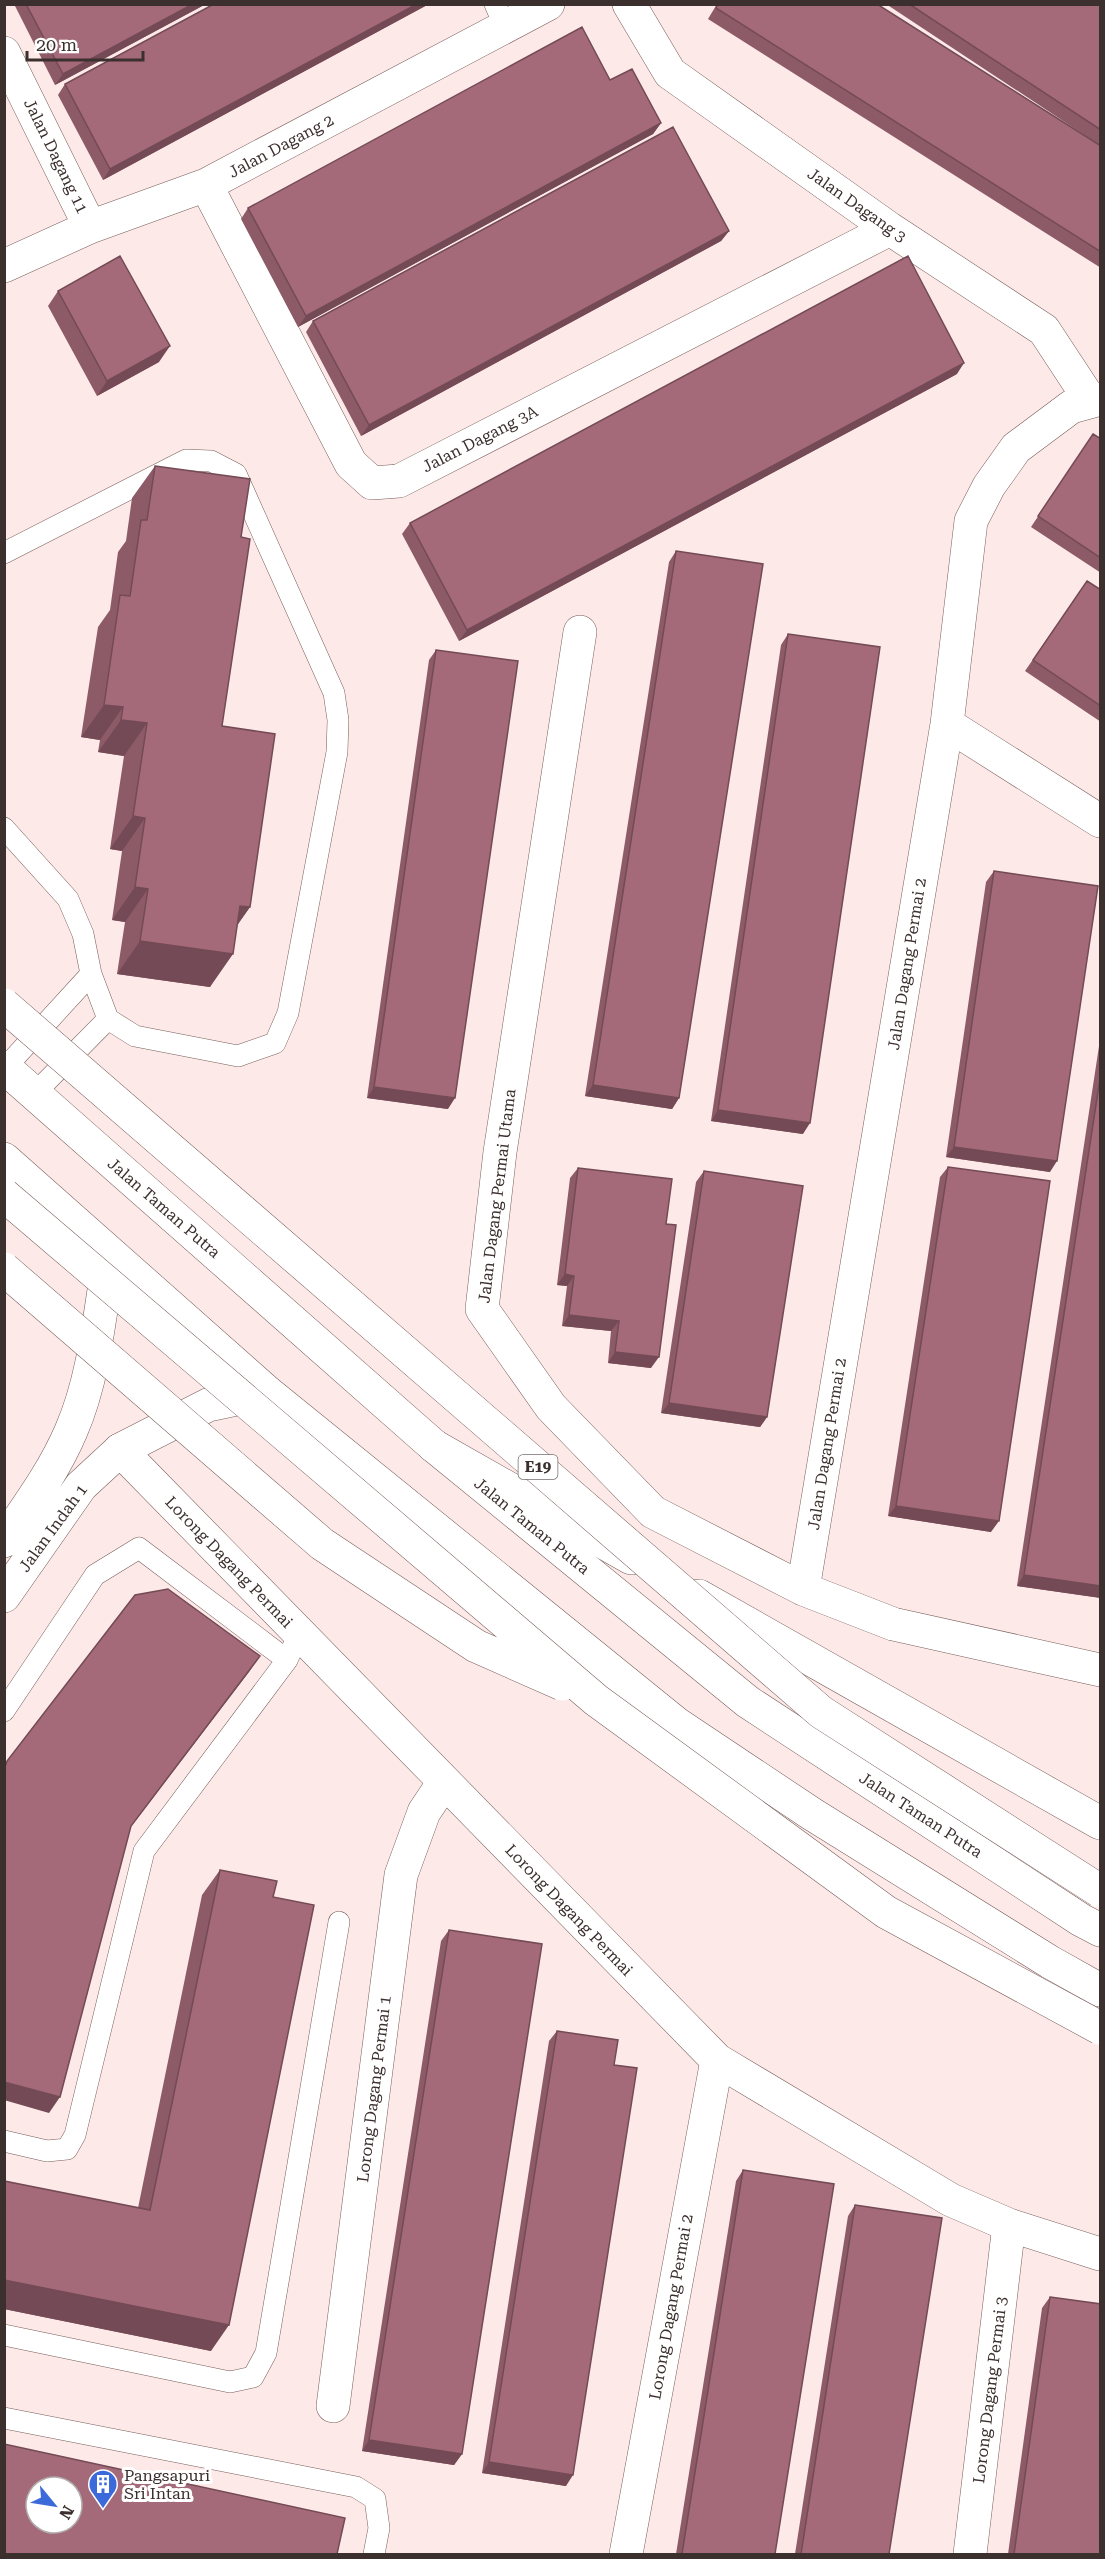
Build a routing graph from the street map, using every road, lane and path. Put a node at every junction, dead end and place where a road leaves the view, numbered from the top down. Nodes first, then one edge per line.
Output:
1 (548, 4) edge
2 (629, 4) edge
3 (500, 16) edge
4 (4, 53) edge
5 (207, 185) junction
6 (90, 227) junction
7 (890, 229) junction
8 (4, 266) edge
9 (1095, 399) edge
10 (4, 553) edge
11 (580, 632) dead end
12 (947, 724) junction
13 (1101, 821) edge
14 (4, 828) edge
15 (92, 974) junction
16 (4, 1005) edge
17 (108, 1019) junction
18 (4, 1068) edge
19 (34, 1094) junction
20 (4, 1159) edge
21 (4, 1195) edge
22 (110, 1253) junction
23 (4, 1269) edge
24 (267, 1392) junction
25 (434, 1446) junction
26 (120, 1450) junction
27 (4, 1541) edge
28 (803, 1589) junction
29 (4, 1596) edge
30 (293, 1647) junction
31 (1101, 1670) edge
32 (11, 1685) edge
33 (596, 1700) junction
34 (4, 1711) edge
35 (444, 1782) junction
36 (1101, 1823) edge
37 (1101, 1891) edge
38 (339, 1922) dead end
39 (1101, 1930) edge
40 (1101, 1990) edge
41 (1101, 2028) edge
42 (717, 2060) junction
43 (4, 2141) edge
44 (1009, 2225) junction
45 (1101, 2254) edge
46 (4, 2335) edge
47 (333, 2406) dead end
48 (4, 2418) edge
49 (374, 2554) edge
50 (626, 2554) edge
51 (970, 2554) edge

1 - 3 main road, Jalan Dagang 2
2 - 7 main road, Jalan Dagang 3
3 - 5 main road, Jalan Dagang 2
4 - 6 main road, Jalan Dagang 11
5 - 6 main road, Jalan Dagang 2
5 - 7 main road, Jalan Dagang 3A
6 - 8 main road, Jalan Dagang 2
7 - 9 main road, Jalan Dagang 3
9 - 12 main road, Jalan Dagang Permai 2
10 - 17 lane
11 - 28 main road, Jalan Dagang Permai Utama
12 - 13 main road
12 - 28 main road, Jalan Dagang Permai 2
14 - 15 lane
15 - 17 lane
15 - 18 lane
16 - 37 main road, E19, bridge
17 - 19 lane
18 - 19 main road, Jalan Taman Putra
19 - 25 main road, Jalan Taman Putra
20 - 22 main road
21 - 33 main road, bridge
22 - 24 main road
22 - 27 main road, Jalan Indah 1
23 - 33 main road, bridge
24 - 26 main road, Jalan Indah 1
24 - 40 main road
25 - 36 main road
25 - 39 main road, Jalan Taman Putra
26 - 29 main road, Jalan Indah 1
26 - 30 main road, Lorong Dagang Permai
28 - 31 main road, Jalan Dagang Permai Utama
30 - 32 lane
30 - 35 main road, Lorong Dagang Permai
30 - 43 lane
32 - 34 lane
33 - 41 main road, bridge
35 - 42 main road, Lorong Dagang Permai
35 - 47 main road, Lorong Dagang Permai 1
38 - 46 lane
42 - 44 main road, Lorong Dagang Permai
42 - 50 main road, Lorong Dagang Permai 2
44 - 45 main road, Lorong Dagang Permai
44 - 51 main road, Lorong Dagang Permai 3
48 - 49 lane

